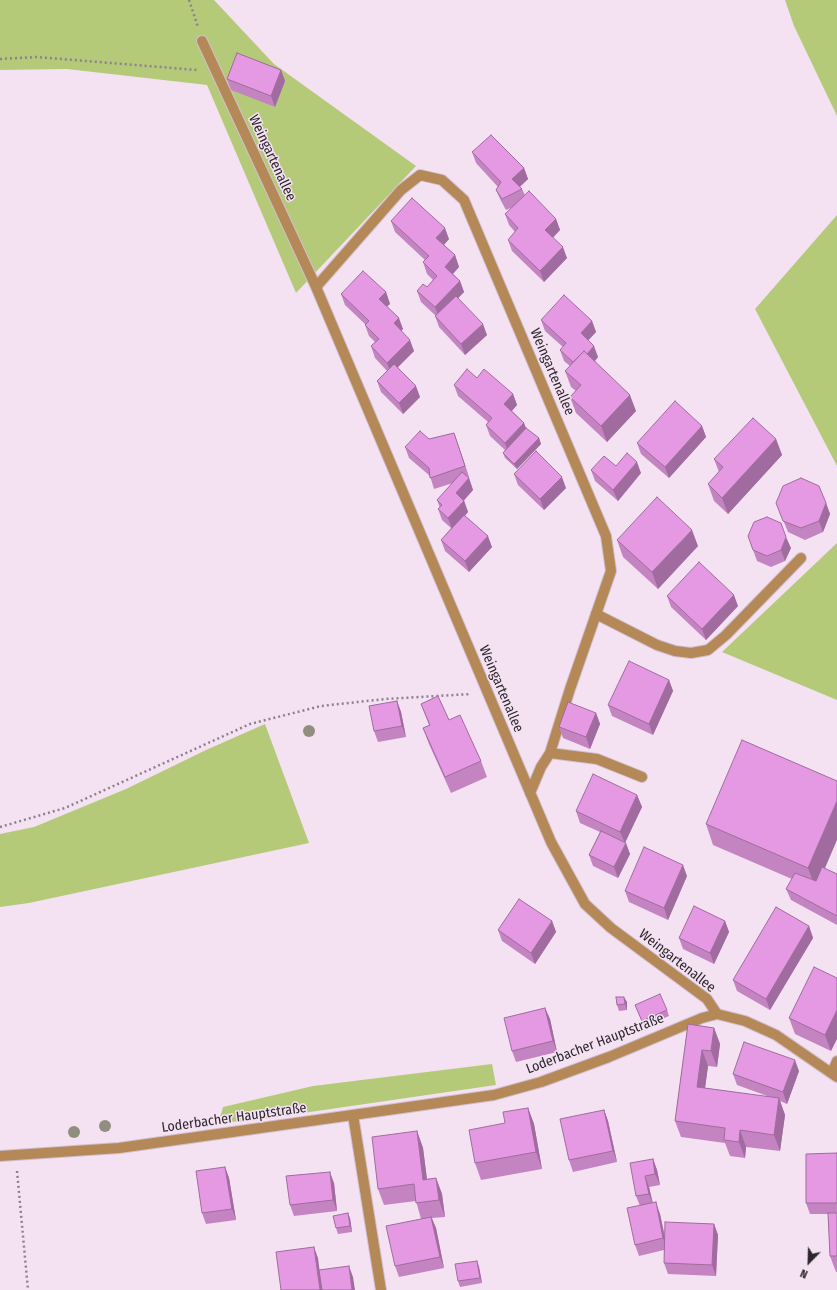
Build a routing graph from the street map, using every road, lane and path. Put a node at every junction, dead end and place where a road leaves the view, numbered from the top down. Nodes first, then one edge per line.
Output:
1 (189, 0) edge
2 (202, 41) joint
3 (0, 59) edge
4 (216, 71) junction
5 (316, 288) junction
6 (801, 558) dead end
7 (596, 614) junction
8 (488, 693) junction
9 (550, 753) junction
10 (642, 777) dead end
11 (530, 793) junction
12 (0, 827) edge
13 (717, 1014) junction
14 (837, 1061) edge
15 (834, 1075) edge
16 (353, 1116) junction
17 (0, 1156) edge
18 (15, 1156) junction
19 (28, 1290) edge
20 (381, 1290) edge

1 - 2 path
2 - 4 street, Weingartenallee
3 - 4 path
4 - 5 street, Weingartenallee
5 - 7 street, Weingartenallee
5 - 8 street, Weingartenallee
6 - 7 street
7 - 9 street, Weingartenallee
8 - 11 street, Weingartenallee
8 - 12 path
9 - 10 street
9 - 11 street, Weingartenallee
11 - 13 street, Weingartenallee
13 - 15 street, Loderbacher Hauptstraße
13 - 16 street, Loderbacher Hauptstraße
14 - 15 street, Loderbacher Hauptstraße
16 - 18 street, Loderbacher Hauptstraße
16 - 20 street
17 - 18 street, Loderbacher Hauptstraße
18 - 19 path

